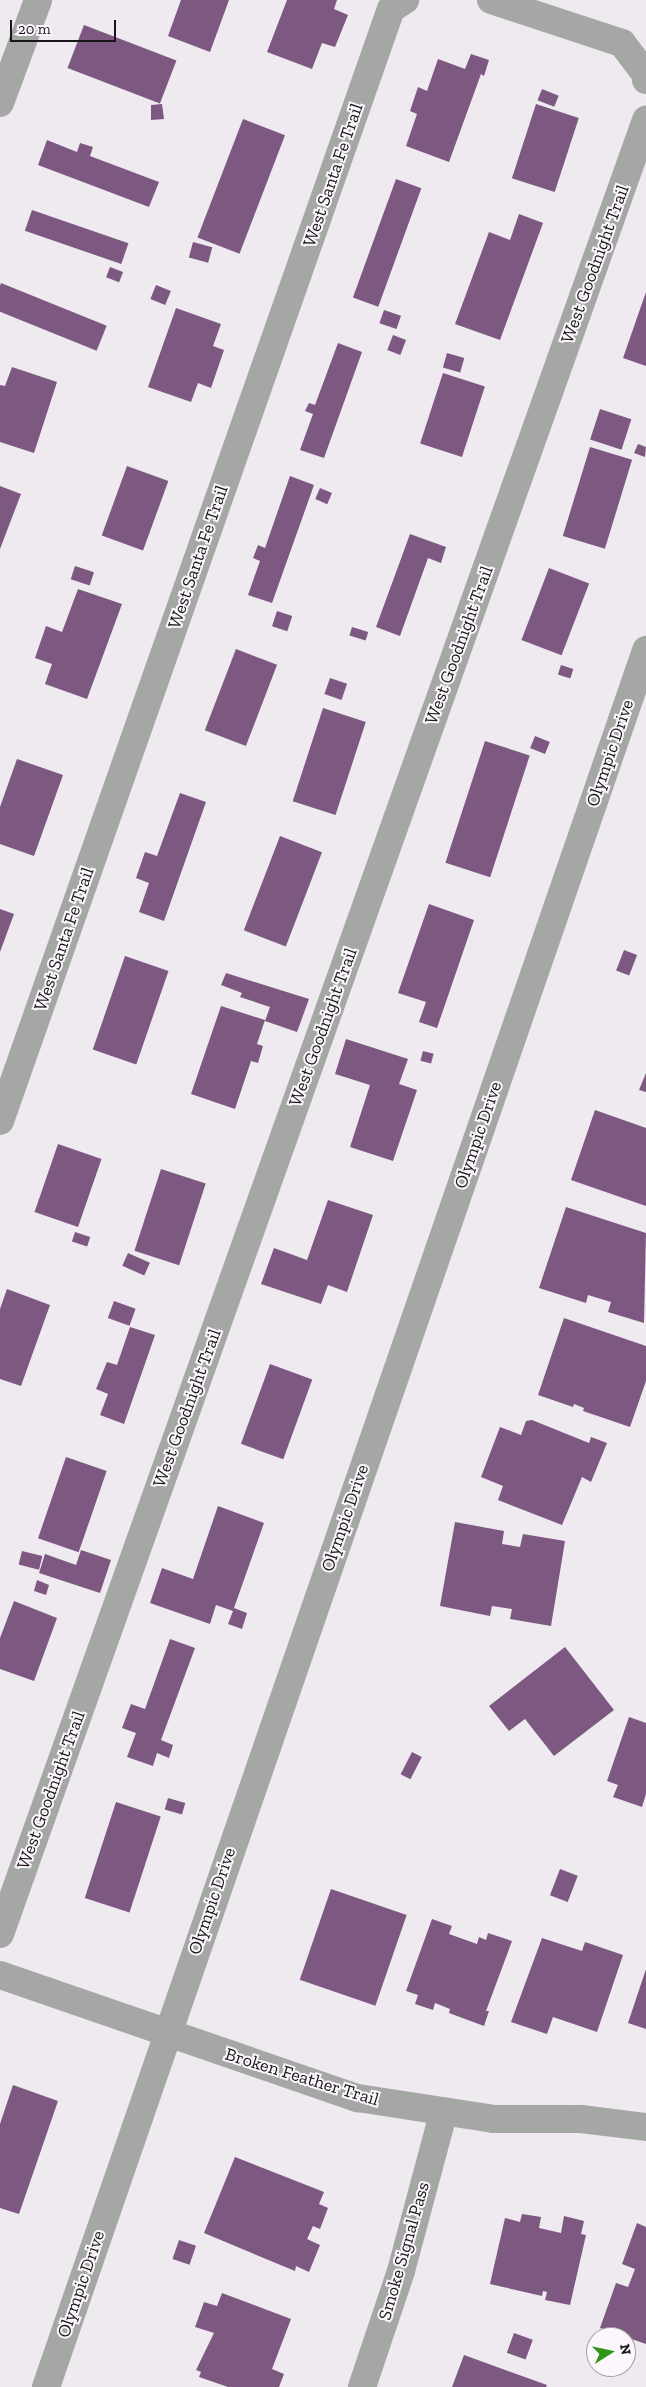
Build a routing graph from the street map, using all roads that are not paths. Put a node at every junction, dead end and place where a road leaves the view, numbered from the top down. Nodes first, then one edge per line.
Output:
1 (38, 0) edge
2 (405, 0) edge
3 (492, 0) edge
4 (646, 80) edge
5 (0, 103) edge
6 (646, 120) edge
7 (646, 650) edge
8 (0, 1121) edge
9 (0, 1934) edge
10 (0, 1975) edge
11 (166, 2034) junction
12 (443, 2114) junction
13 (646, 2127) edge
14 (46, 2387) edge
15 (362, 2387) edge

1 - 5 street
2 - 8 street, West Santa Fe Trail
3 - 4 street
6 - 9 street, West Goodnight Trail
7 - 11 street, Olympic Drive
10 - 11 street, Broken Feather Trail
11 - 12 street, Broken Feather Trail
11 - 14 street, Olympic Drive
12 - 13 street, Broken Feather Trail
12 - 15 street, Smoke Signal Pass

